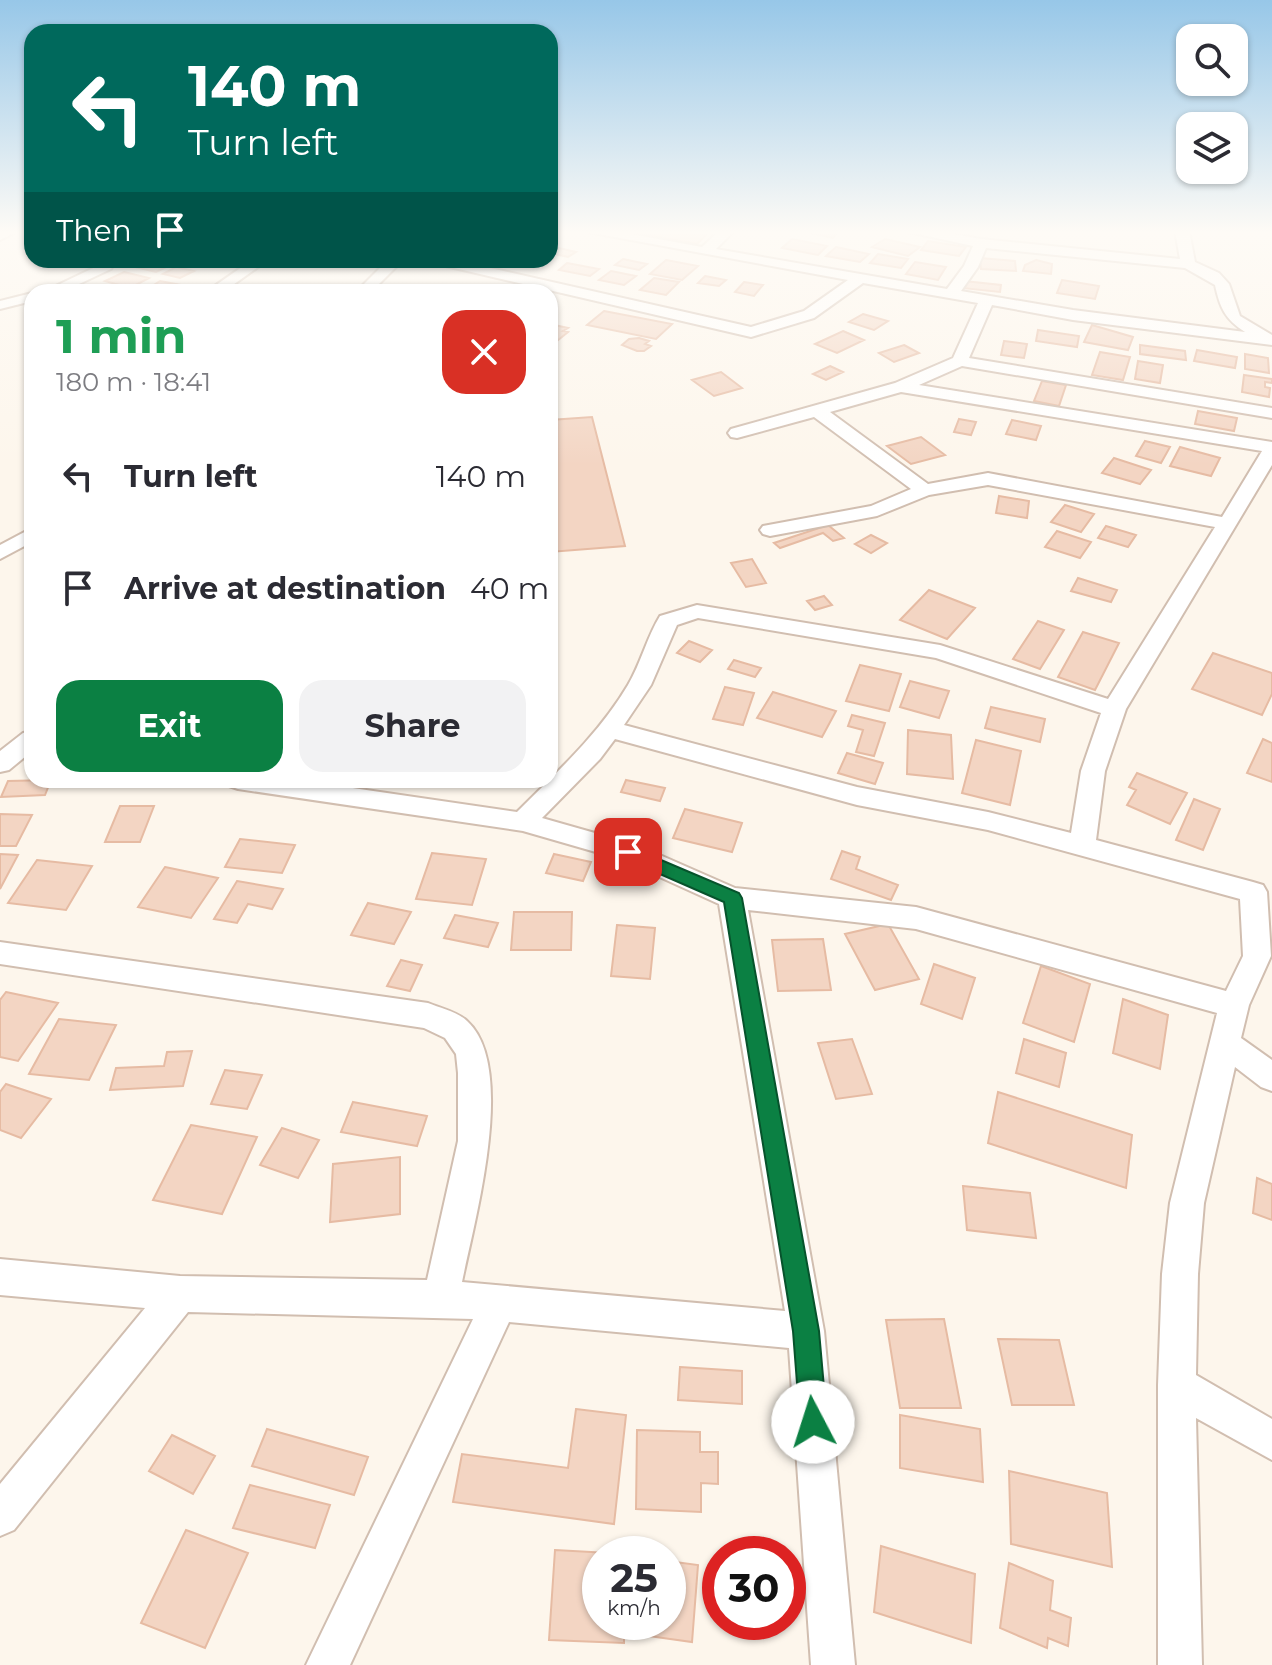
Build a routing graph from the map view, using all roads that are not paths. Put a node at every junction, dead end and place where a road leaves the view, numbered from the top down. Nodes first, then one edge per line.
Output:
1 (653, 309) edge
2 (823, 309) edge
3 (983, 309) edge
4 (1035, 309) edge
5 (1228, 309) edge
6 (1272, 340) edge
7 (960, 361) junction
8 (901, 387) junction
9 (819, 412) junction
10 (1272, 413) edge
11 (737, 433) dead end
12 (1272, 449) edge
13 (924, 490) junction
14 (1229, 524) junction
15 (770, 530) dead end
16 (24, 539) edge
17 (0, 553) edge
18 (1114, 709) junction
19 (609, 729) junction
20 (24, 745) edge
21 (0, 764) edge
22 (558, 786) edge
23 (292, 788) edge
24 (557, 788) edge
25 (523, 822) junction
26 (1082, 845) junction
27 (1263, 894) edge
28 (732, 898) junction
29 (0, 953) edge
30 (1234, 1005) junction
31 (1225, 1043) junction
32 (1272, 1077) edge
33 (0, 1277) edge
34 (180, 1294) junction
35 (441, 1298) junction
36 (499, 1303) junction
37 (806, 1331) junction
38 (1177, 1385) junction
39 (1272, 1441) edge
40 (0, 1516) edge
41 (328, 1665) edge
42 (833, 1665) edge
43 (1180, 1665) edge

1 - 2 street
3 - 7 street
4 - 6 street
5 - 6 street
7 - 8 street
7 - 10 street
8 - 9 street
8 - 12 street
9 - 11 street
9 - 13 street
12 - 14 street
13 - 14 street
13 - 15 street
14 - 18 street
16 - 17 street
18 - 19 street
18 - 26 street
19 - 22 street
19 - 26 street
20 - 21 street
23 - 25 street
24 - 25 street
25 - 28 street
26 - 27 street
27 - 30 street
28 - 30 street
28 - 37 street
29 - 35 street
30 - 31 street
31 - 32 street
31 - 38 street
33 - 34 street
34 - 35 street
34 - 40 street
35 - 36 street
36 - 37 street
36 - 41 street
37 - 42 street
38 - 39 street
38 - 43 street

